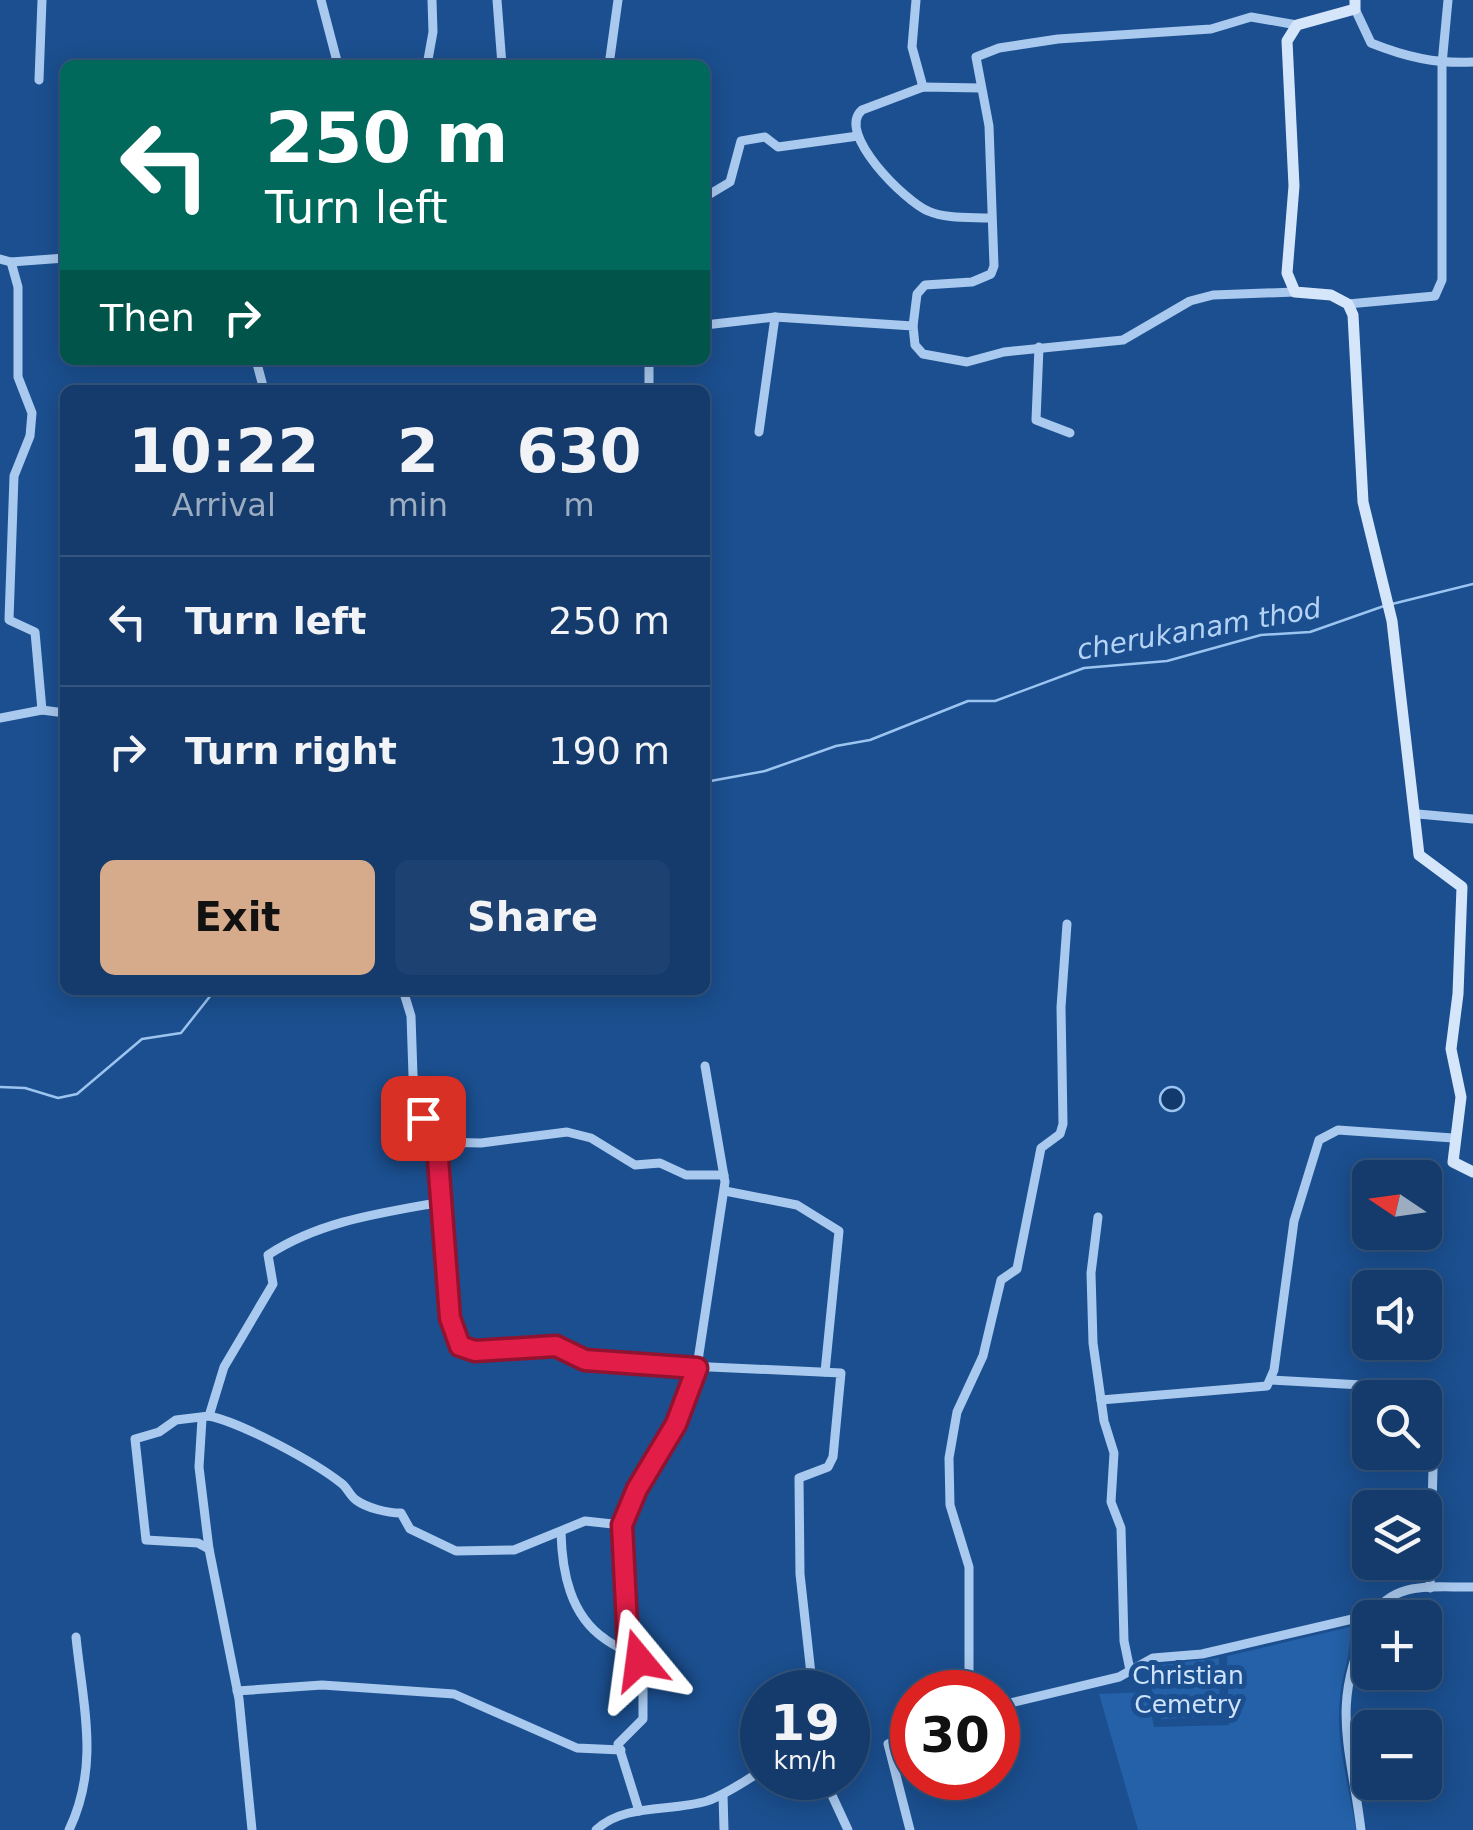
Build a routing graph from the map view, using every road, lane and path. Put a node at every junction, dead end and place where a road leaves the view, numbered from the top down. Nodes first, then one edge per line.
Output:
1 (42, 0) edge
2 (321, 0) edge
3 (432, 0) edge
4 (497, 0) edge
5 (618, 0) edge
6 (916, 0) edge
7 (1448, 0) edge
8 (1355, 4) edge
9 (1297, 25) junction
10 (337, 60) edge
11 (428, 60) edge
12 (502, 60) edge
13 (610, 60) edge
14 (1473, 62) edge
15 (1442, 64) junction
16 (39, 80) dead end
17 (923, 87) junction
18 (980, 88) junction
19 (858, 136) junction
20 (710, 194) edge
21 (990, 218) junction
22 (60, 258) edge
23 (5, 260) edge
24 (1295, 292) junction
25 (1348, 304) junction
26 (775, 317) junction
27 (710, 324) edge
28 (913, 326) junction
29 (1039, 347) junction
30 (759, 432) dead end
31 (1070, 432) dead end
32 (42, 710) junction
33 (60, 712) edge
34 (0, 718) edge
35 (1418, 814) junction
36 (1473, 818) edge
37 (1067, 924) dead end
38 (405, 995) edge
39 (705, 1066) dead end
40 (1453, 1138) junction
41 (435, 1142) junction
42 (1473, 1172) edge
43 (724, 1175) junction
44 (725, 1191) junction
45 (442, 1202) junction
46 (1098, 1217) dead end
47 (697, 1368) junction
48 (825, 1372) junction
49 (1271, 1380) junction
50 (1101, 1400) junction
51 (205, 1418) junction
52 (622, 1525) junction
53 (562, 1532) junction
54 (209, 1549) junction
55 (1473, 1586) edge
56 (1430, 1588) junction
57 (1388, 1600) edge
58 (1352, 1622) edge
59 (76, 1637) dead end
60 (630, 1653) junction
61 (1352, 1669) edge
62 (810, 1670) edge
63 (969, 1670) edge
64 (1130, 1670) junction
65 (237, 1691) junction
66 (1020, 1701) edge
67 (621, 1750) junction
68 (740, 1784) edge
69 (723, 1794) junction
70 (834, 1800) edge
71 (902, 1800) edge
72 (638, 1812) junction
73 (69, 1830) edge
74 (252, 1830) edge
75 (596, 1830) edge
76 (724, 1830) edge
77 (848, 1830) edge
78 (910, 1830) edge
79 (1361, 1830) edge

1 - 16 street
2 - 10 street
3 - 11 street
4 - 12 street
5 - 13 street
6 - 17 street
7 - 15 street
8 - 9 street
8 - 15 street
9 - 18 street
9 - 24 street
14 - 15 street
15 - 25 street
17 - 18 street
17 - 19 street
18 - 21 street
19 - 20 street
19 - 21 street
21 - 28 street
22 - 23 street
23 - 32 street
24 - 25 street
24 - 29 street
25 - 35 street
26 - 27 street
26 - 28 street
26 - 30 street
28 - 29 street
29 - 31 street
32 - 33 street
32 - 34 street
35 - 36 street
35 - 40 street
37 - 63 street
38 - 41 street
39 - 43 street
40 - 42 street
40 - 49 street
41 - 43 street
41 - 45 street
43 - 44 street
44 - 47 street
44 - 48 street
45 - 47 street
45 - 51 street
46 - 50 street
47 - 48 street
47 - 52 street
48 - 62 street
49 - 50 street
49 - 56 street
50 - 64 street
51 - 53 street
51 - 54 street
51 - 54 street
52 - 53 street
52 - 60 street
53 - 60 street
54 - 65 street
55 - 56 street
56 - 57 street
58 - 64 street
59 - 73 street
60 - 67 street
61 - 79 street
64 - 66 street
65 - 67 street
65 - 74 street
67 - 72 street
68 - 69 street
69 - 72 street
69 - 76 street
70 - 77 street
71 - 78 street
72 - 75 street

